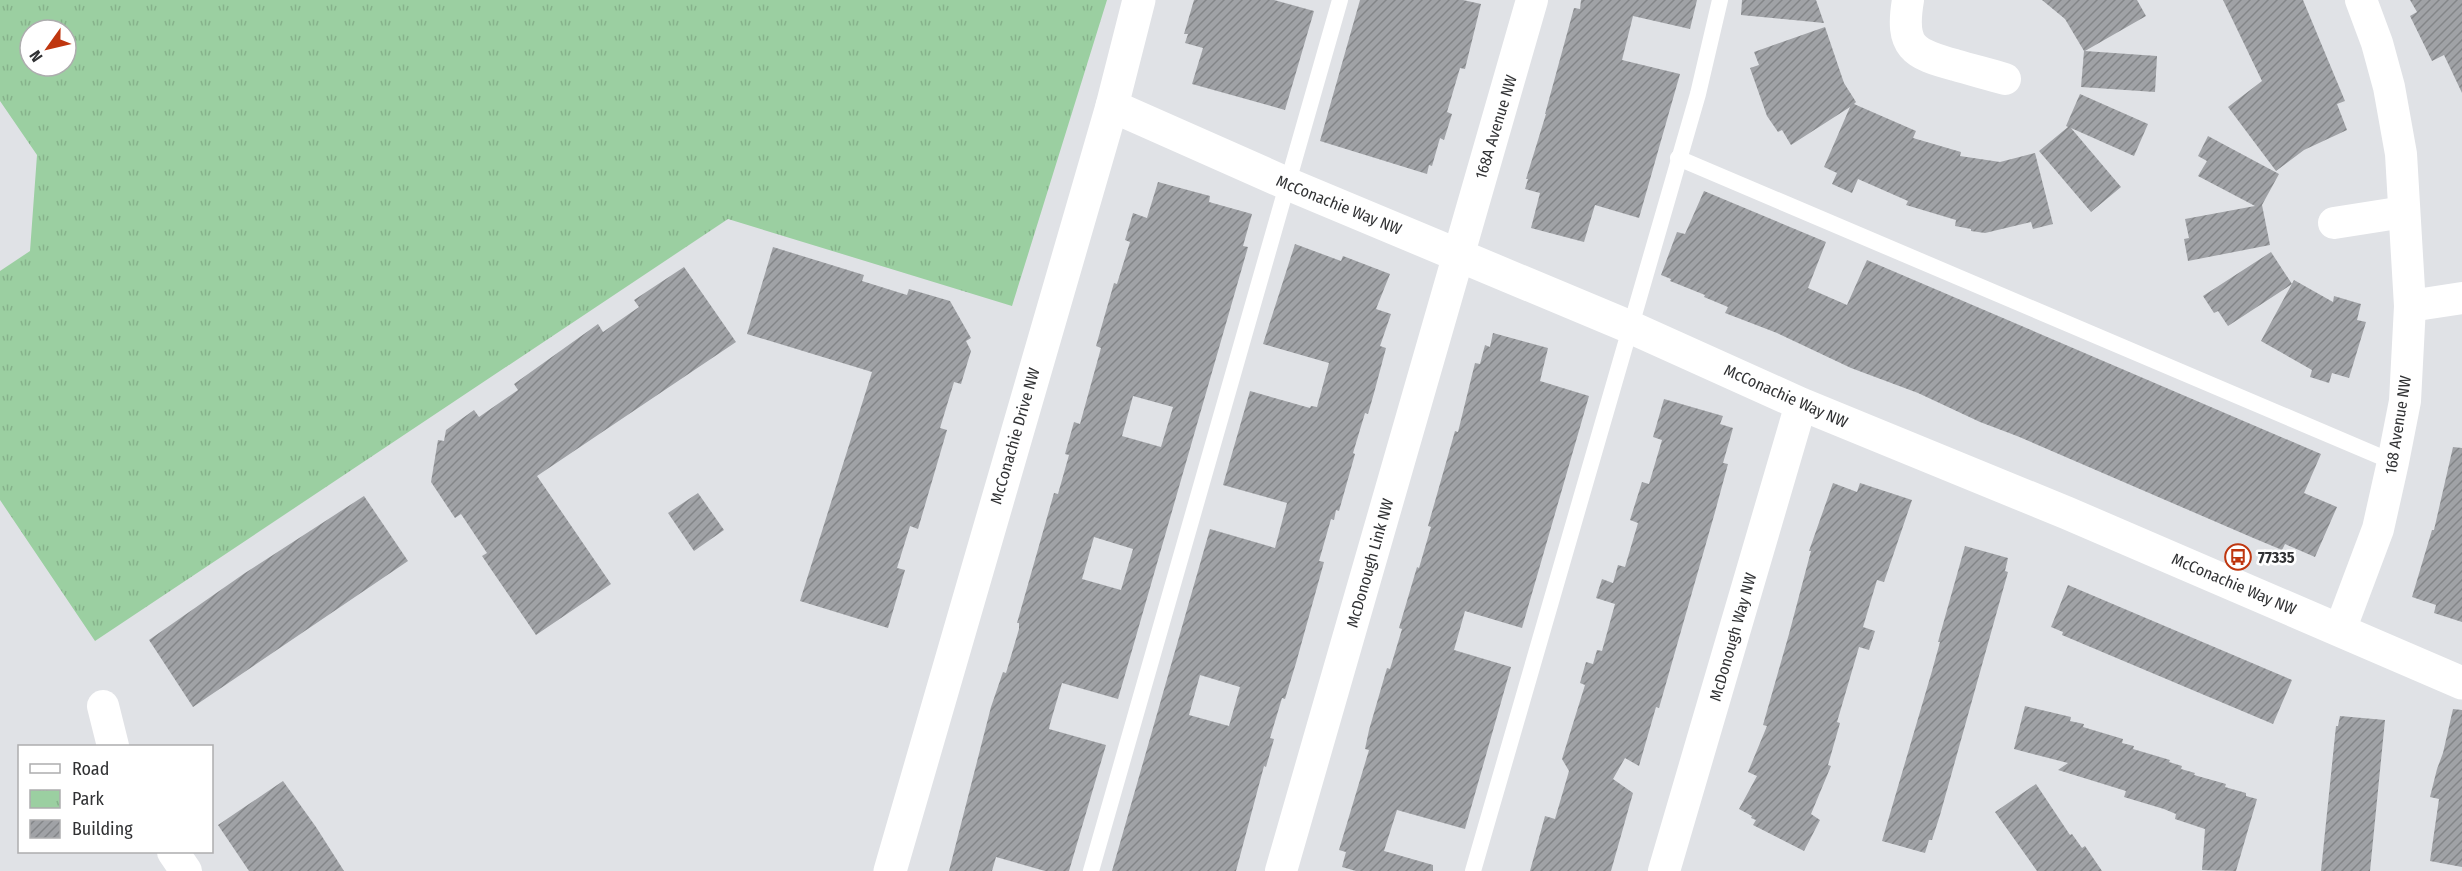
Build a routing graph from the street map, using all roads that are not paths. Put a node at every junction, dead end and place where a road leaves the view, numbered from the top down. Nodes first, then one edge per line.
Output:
1 (1139, 0) edge
2 (1340, 0) edge
3 (1532, 0) edge
4 (1720, 0) edge
5 (1908, 0) edge
6 (2361, 0) edge
7 (2005, 79) dead end
8 (1112, 106) junction
9 (1678, 158) junction
10 (1288, 184) junction
11 (2404, 212) junction
12 (2334, 223) dead end
13 (1459, 254) junction
14 (2462, 298) edge
15 (2410, 306) junction
16 (1630, 327) junction
17 (1801, 404) junction
18 (2393, 462) junction
19 (2340, 630) junction
20 (2462, 683) edge
21 (103, 706) dead end
22 (112, 745) edge
23 (174, 853) edge
24 (186, 871) edge
25 (890, 871) edge
26 (1091, 871) edge
27 (1281, 871) edge
28 (1473, 871) edge
29 (1664, 871) edge

1 - 8 street, McConachie Drive NW
2 - 10 lane
3 - 13 street, 168A Avenue NW
4 - 9 lane
5 - 7 street
6 - 11 street, 168 Avenue NW
8 - 10 street, McConachie Way NW
8 - 25 street, McConachie Drive NW
9 - 16 lane
9 - 18 lane
10 - 13 street, McConachie Way NW
10 - 26 lane
11 - 12 street
11 - 15 street, 168 Avenue NW
13 - 16 street, McConachie Way NW
13 - 27 street, McDonough Link NW
14 - 15 street
15 - 18 street, 168 Avenue NW
16 - 17 street, McConachie Way NW
16 - 28 lane
17 - 19 street, McConachie Way NW
17 - 29 street, McDonough Way NW
18 - 19 street, 168 Avenue NW
19 - 20 street, McConachie Way NW
21 - 22 street
23 - 24 street

